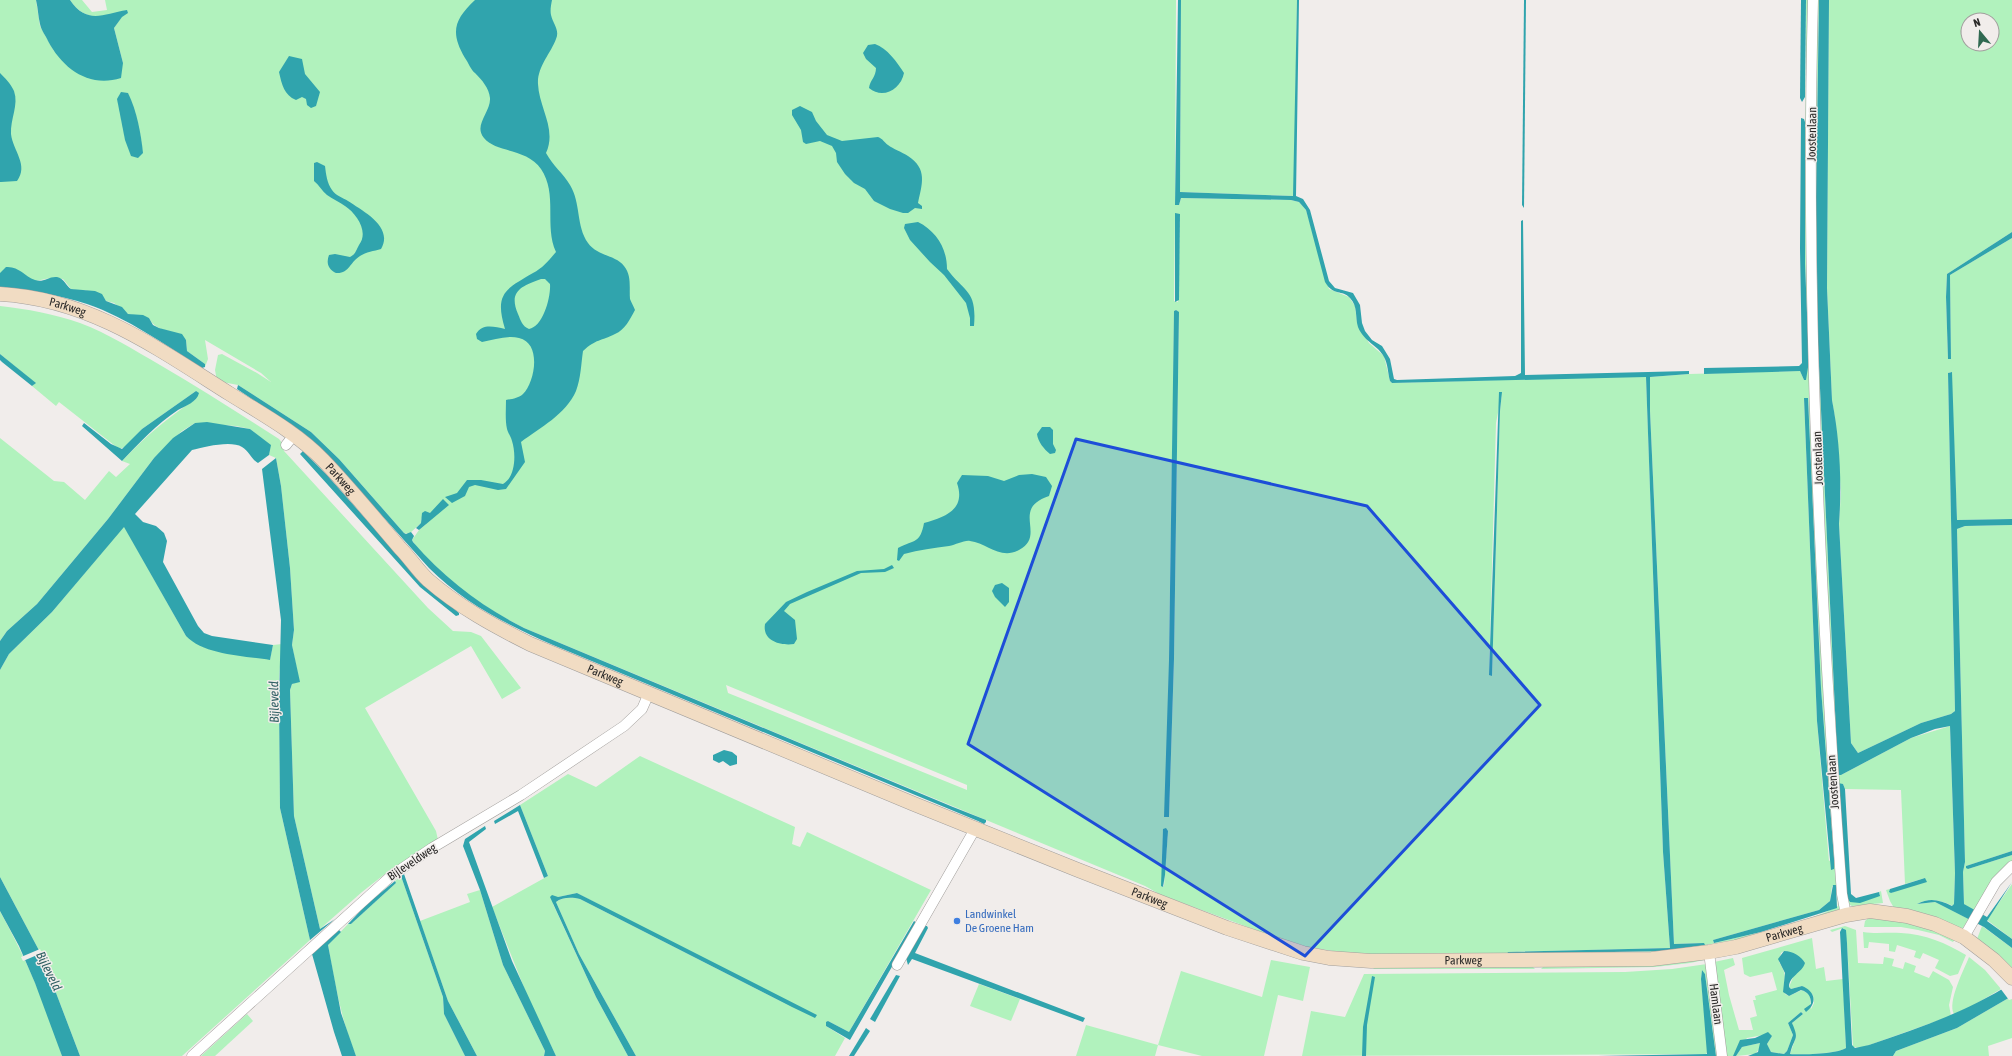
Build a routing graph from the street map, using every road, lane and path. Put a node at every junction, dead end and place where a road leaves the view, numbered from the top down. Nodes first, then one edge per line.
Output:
1 (1813, 0) edge
2 (0, 294) edge
3 (650, 693) junction
4 (975, 829) junction
5 (2012, 866) edge
6 (1846, 915) junction
7 (1968, 932) junction
8 (1709, 952) junction
9 (897, 965) dead end
10 (2011, 977) edge
11 (192, 1056) edge
12 (1722, 1056) edge

1 - 6 street, Joostenlaan
2 - 3 street, Parkweg
3 - 4 street, Parkweg
3 - 11 street, Bijleveldweg
4 - 8 street, Parkweg
4 - 9 street
5 - 7 street
6 - 7 street, Parkweg
6 - 8 street, Parkweg
7 - 10 street, Parkweg
8 - 12 street, Hamlaan

